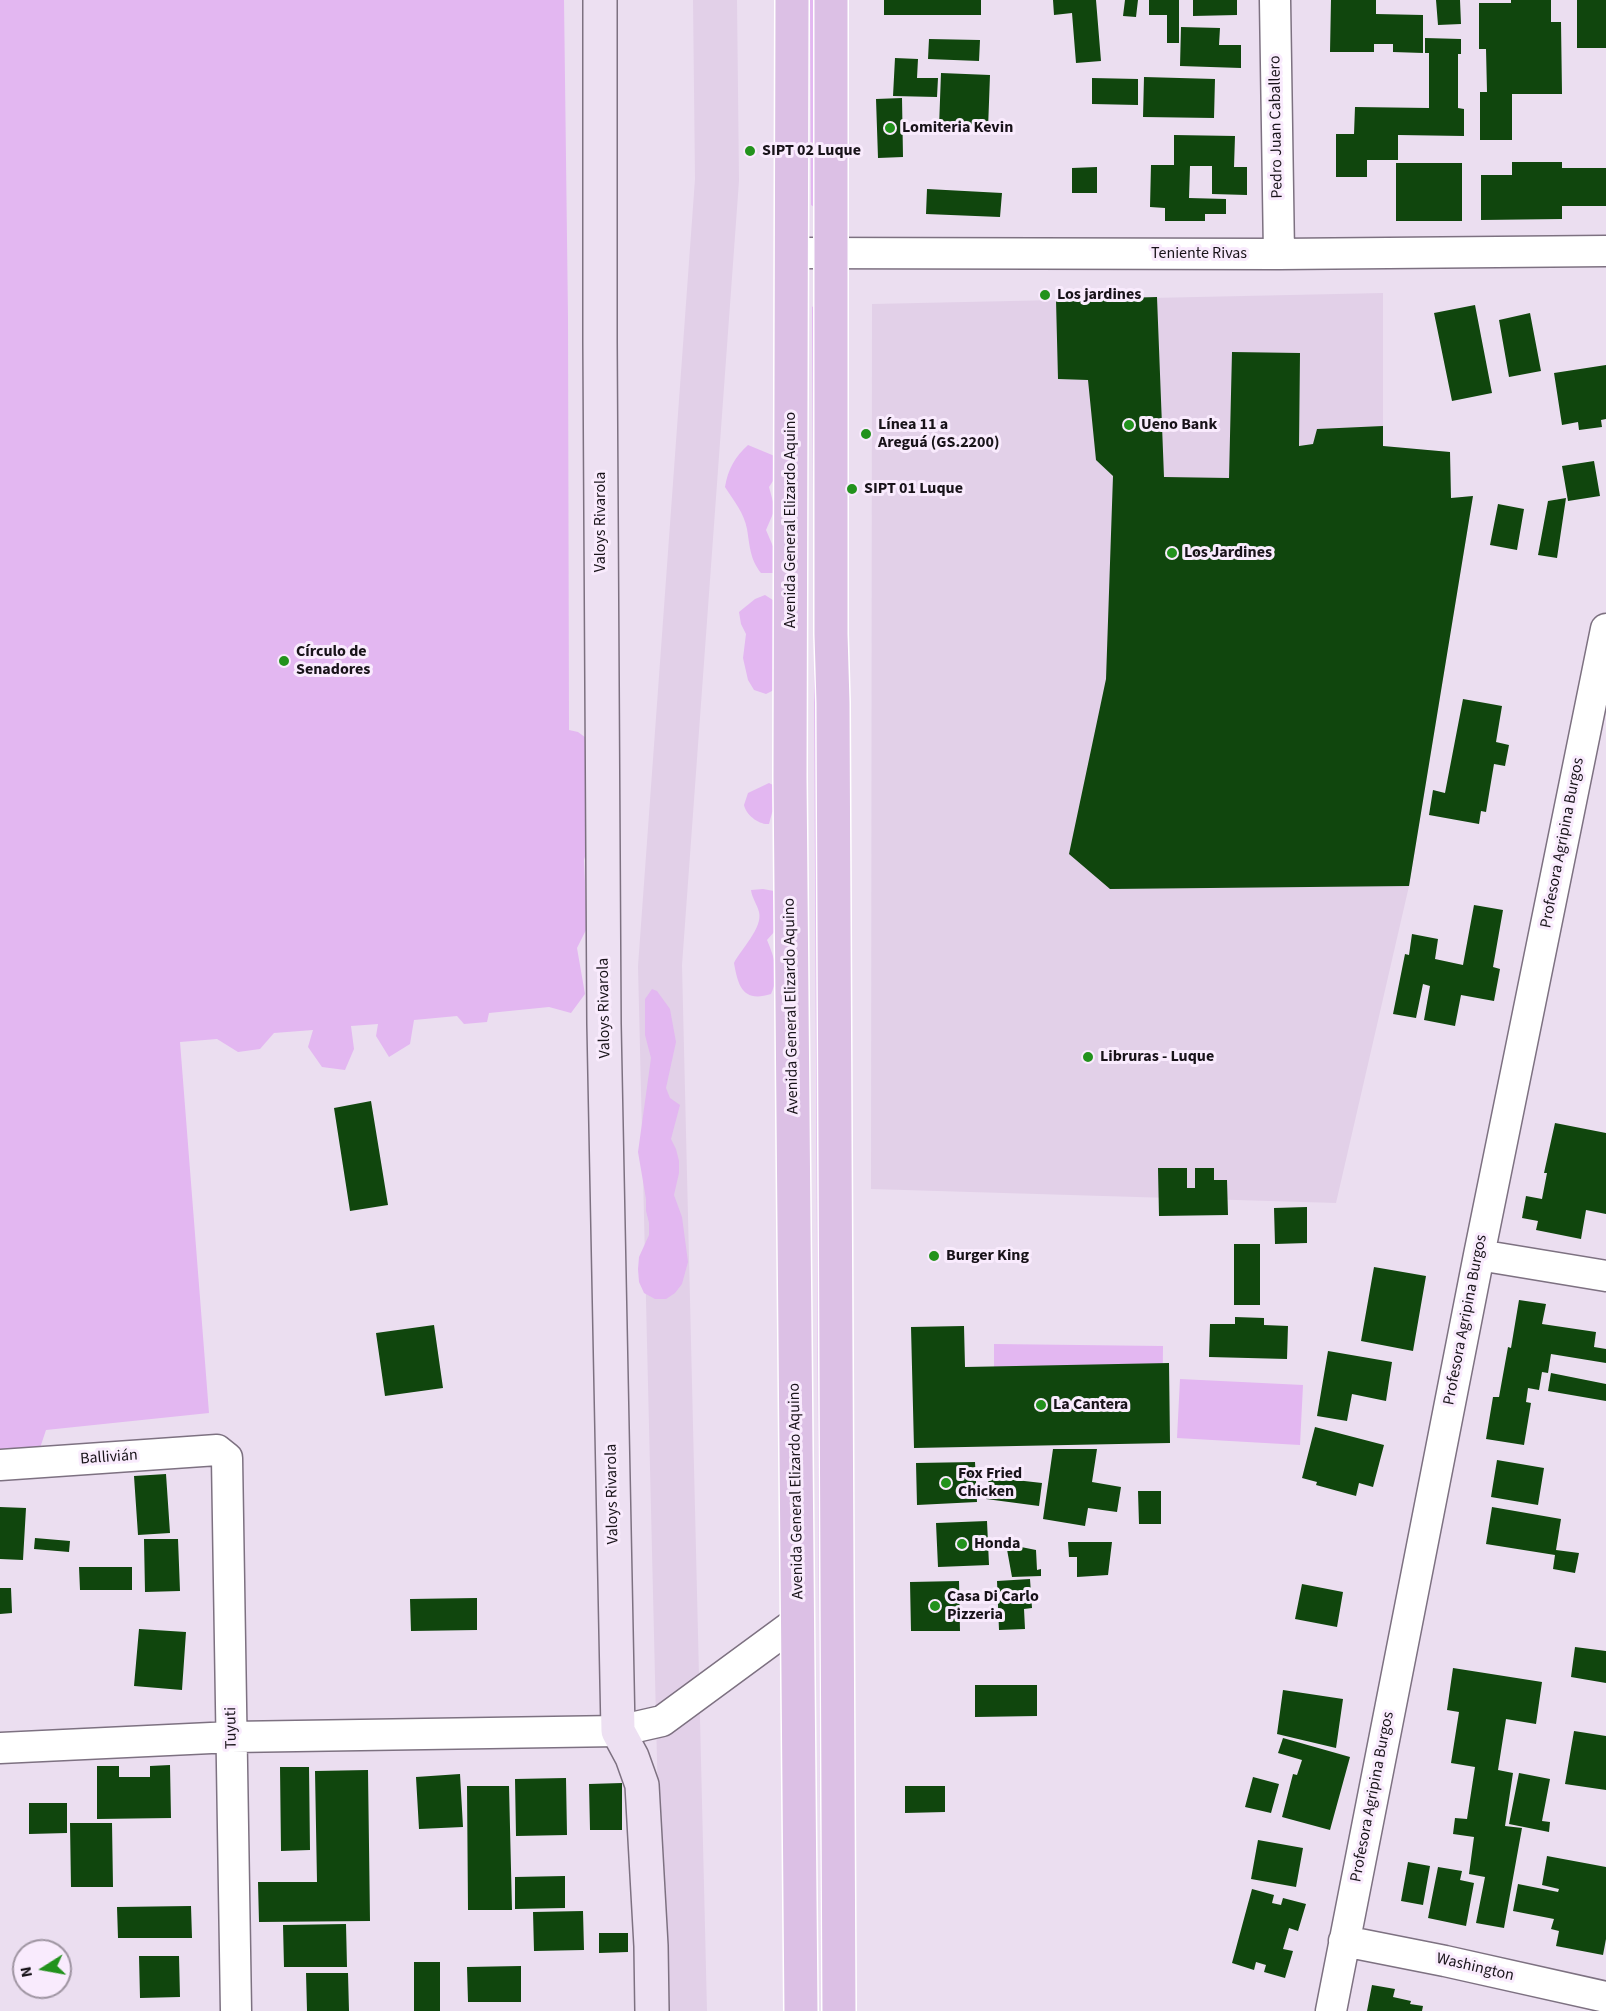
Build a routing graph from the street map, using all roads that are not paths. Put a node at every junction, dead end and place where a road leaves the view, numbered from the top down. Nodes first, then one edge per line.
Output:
1 (600, 0) edge
2 (792, 0) edge
3 (831, 0) edge
4 (1275, 0) edge
5 (1606, 251) edge
6 (792, 253) junction
7 (831, 253) junction
8 (1279, 254) junction
9 (1606, 629) edge
10 (1479, 1255) junction
11 (1606, 1276) edge
12 (217, 1450) joint
13 (0, 1465) edge
14 (798, 1621) junction
15 (618, 1731) junction
16 (232, 1737) junction
17 (0, 1748) edge
18 (1344, 1941) junction
19 (1606, 1997) edge
20 (236, 2011) edge
21 (652, 2011) edge
22 (801, 2011) edge
23 (839, 2011) edge
24 (1331, 2011) edge

1 - 15 street, Valoys Rivarola
2 - 6 main road, Avenida General Elizardo Aquino
3 - 7 main road
4 - 8 street, Pedro Juan Caballero
5 - 8 street, Teniente Rivas
6 - 7 street, Teniente Rivas
6 - 14 main road, Avenida General Elizardo Aquino
7 - 8 street, Teniente Rivas
7 - 23 main road
9 - 10 street, Profesora Agripina Burgos
10 - 11 street
10 - 18 street, Profesora Agripina Burgos
12 - 13 street, Ballivián
12 - 16 street, Tuyuti
14 - 15 street
14 - 22 main road, Avenida General Elizardo Aquino
15 - 16 street
15 - 21 street, Valoys Rivarola
16 - 17 street
16 - 20 street, Tuyuti
18 - 19 street, Washington
18 - 24 street, Profesora Agripina Burgos

